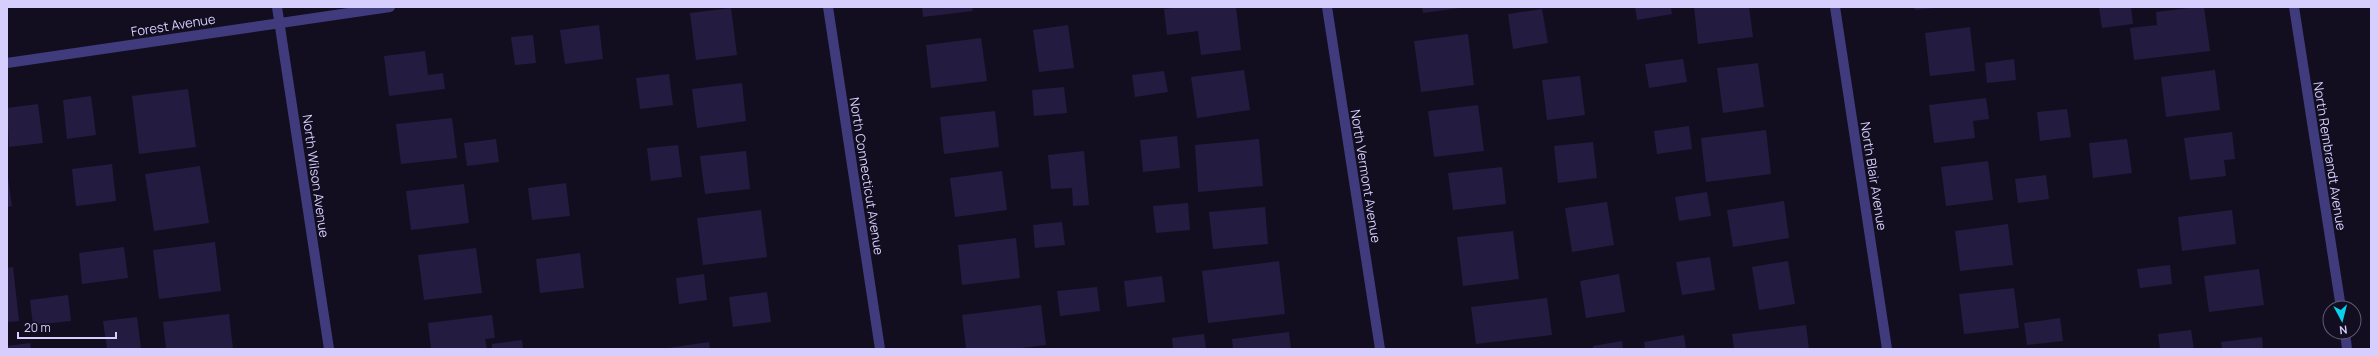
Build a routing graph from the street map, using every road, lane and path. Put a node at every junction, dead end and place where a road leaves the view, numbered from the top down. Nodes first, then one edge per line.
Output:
1 (276, 7) edge
2 (390, 7) edge
3 (828, 7) edge
4 (1327, 7) edge
5 (1835, 7) edge
6 (2294, 7) edge
7 (280, 24) junction
8 (7, 63) edge
9 (2340, 300) edge
10 (329, 349) edge
11 (880, 349) edge
12 (1380, 349) edge
13 (1887, 349) edge

1 - 7 street, North Wilson Avenue
2 - 7 street, Forest Avenue
3 - 11 street, North Connecticut Avenue
4 - 12 street, North Vermont Avenue
5 - 13 street, North Blair Avenue
6 - 9 street, North Rembrandt Avenue
7 - 8 street, Forest Avenue
7 - 10 street, North Wilson Avenue

